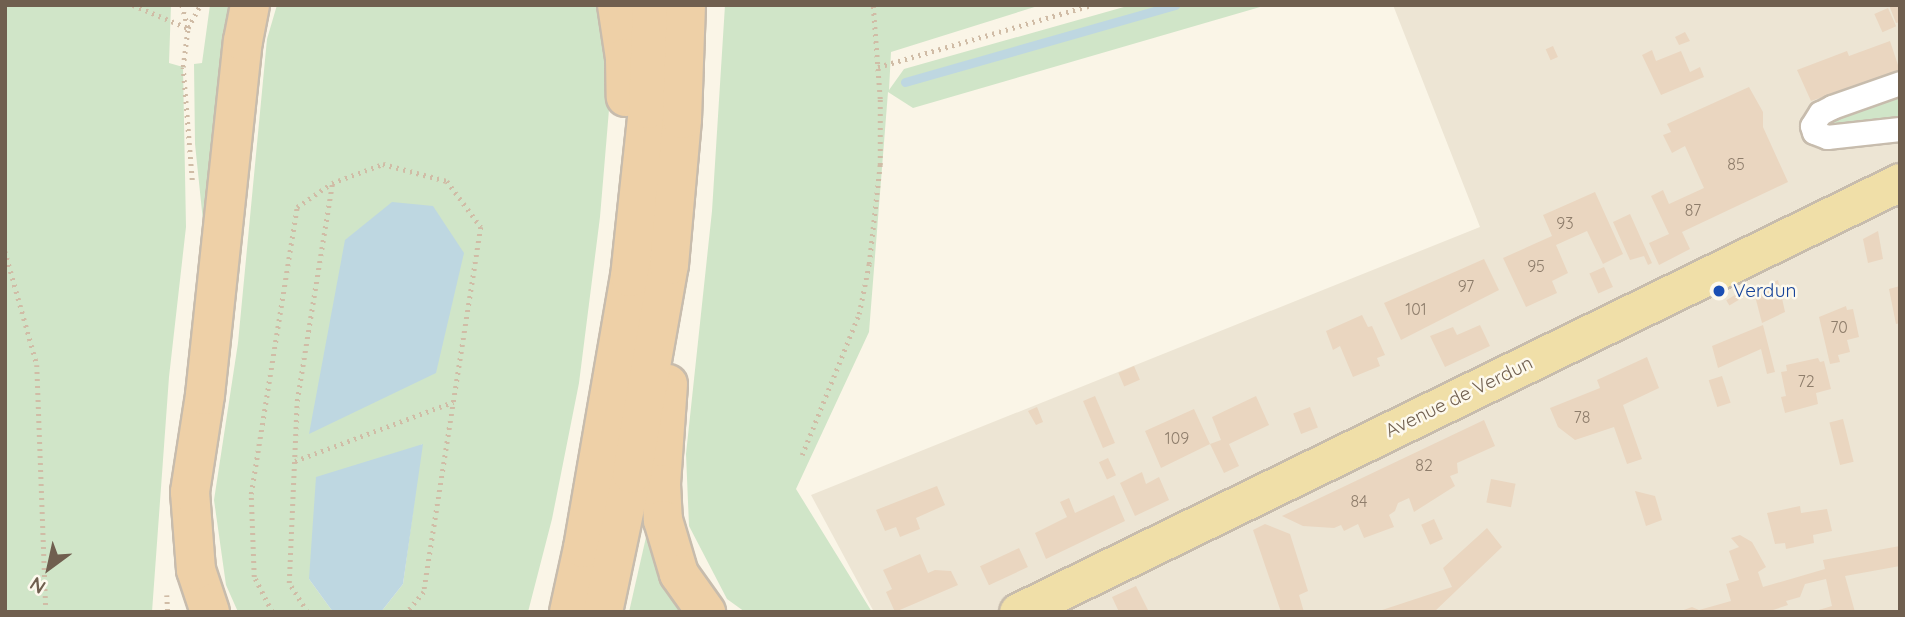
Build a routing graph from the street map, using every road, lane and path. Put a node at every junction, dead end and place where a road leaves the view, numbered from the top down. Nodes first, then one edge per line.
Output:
1 (133, 5) edge
2 (182, 5) edge
3 (200, 5) edge
4 (250, 5) edge
5 (617, 5) edge
6 (652, 5) edge
7 (685, 5) edge
8 (873, 5) edge
9 (1092, 5) edge
10 (188, 28) junction
11 (878, 67) junction
12 (1900, 83) edge
13 (1900, 129) edge
14 (332, 183) junction
15 (1900, 183) edge
16 (5, 251) edge
17 (668, 265) junction
18 (630, 277) junction
19 (454, 402) junction
20 (802, 455) dead end
21 (295, 461) junction
22 (46, 612) edge
23 (210, 612) edge
24 (272, 612) edge
25 (307, 612) edge
26 (407, 612) edge
27 (569, 612) edge
28 (603, 612) edge
29 (706, 612) edge
30 (1018, 612) edge

1 - 10 path
2 - 10 path
3 - 10 path
4 - 23 highway
5 - 18 highway
6 - 18 highway
7 - 17 highway
8 - 11 path
9 - 11 path
11 - 20 path
12 - 13 street
14 - 19 path
14 - 21 path
14 - 24 path
15 - 30 main road, Avenue de Verdun
16 - 22 path
17 - 28 highway
17 - 29 highway
18 - 27 highway
19 - 21 path
19 - 26 path
21 - 25 path

